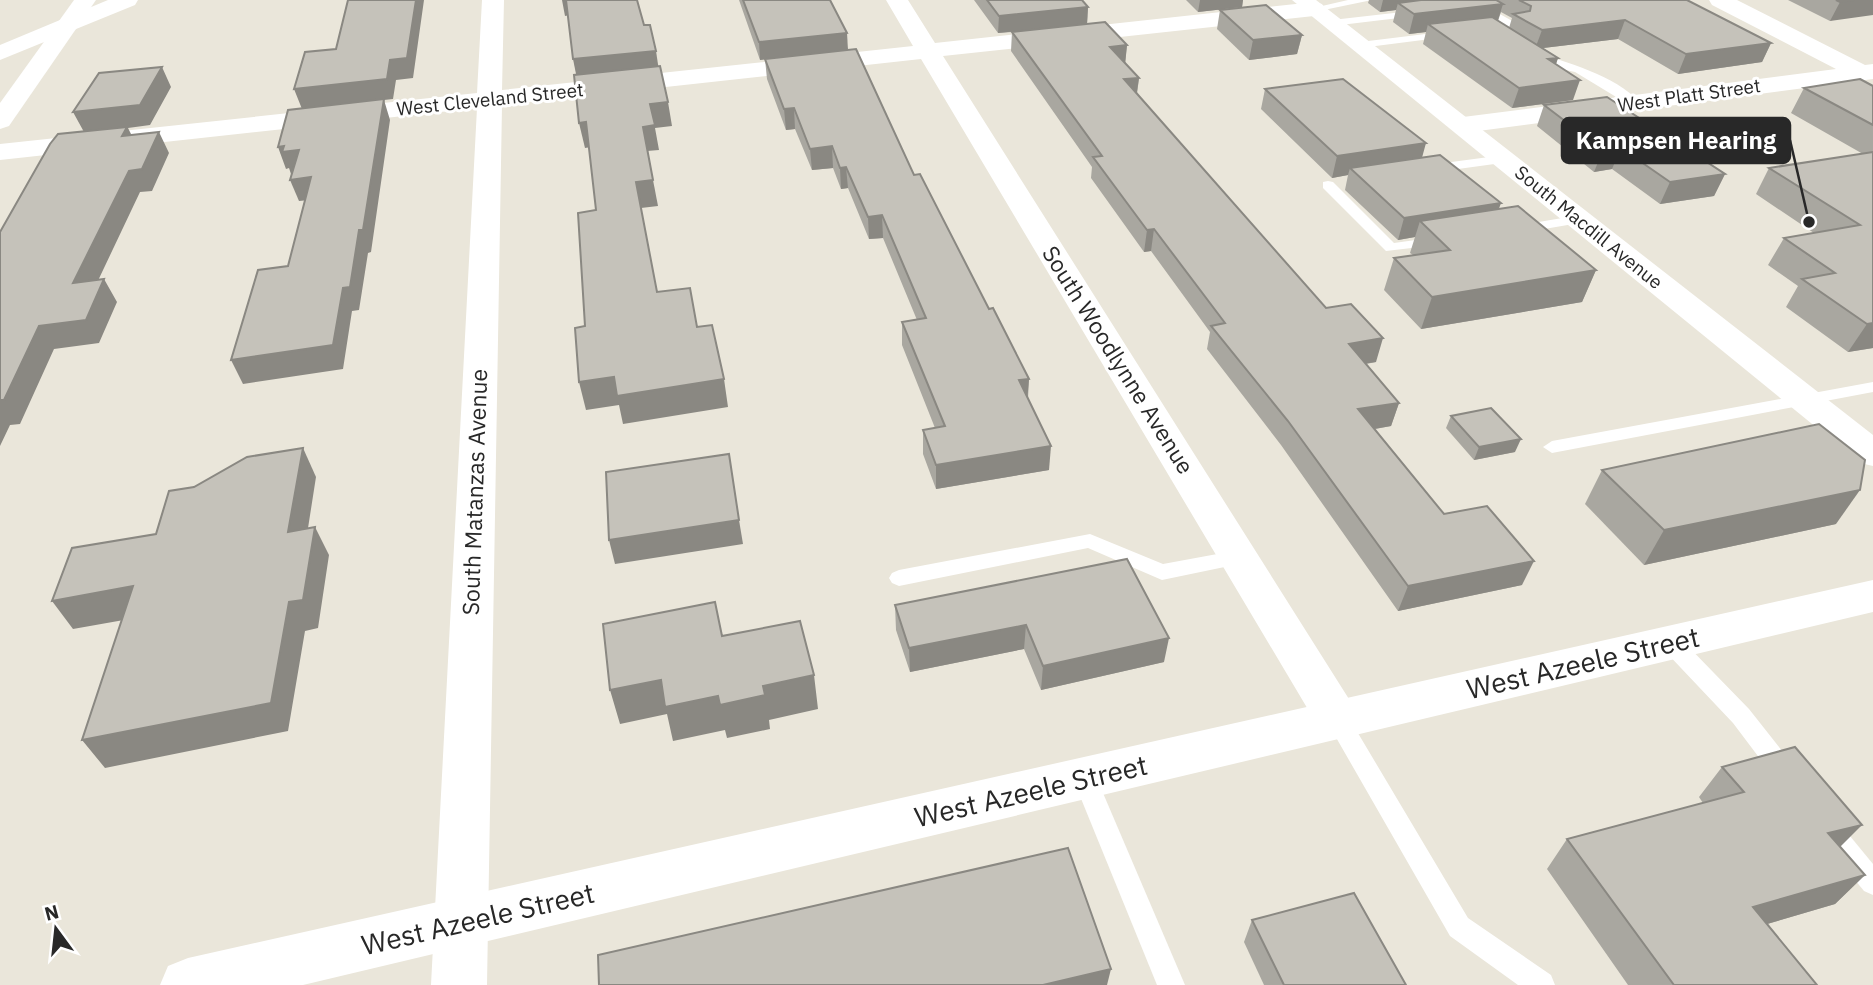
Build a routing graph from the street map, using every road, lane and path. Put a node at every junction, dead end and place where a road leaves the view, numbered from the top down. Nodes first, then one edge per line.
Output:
1 (85, 0) edge
2 (127, 0) edge
3 (493, 0) edge
4 (897, 0) edge
5 (1367, 0) edge
6 (1720, 0) edge
7 (1468, 7) edge
8 (1317, 10) edge
9 (1429, 12) edge
10 (1372, 18) junction
11 (68, 25) junction
12 (1463, 33) edge
13 (1399, 40) junction
14 (1360, 45) junction
15 (929, 51) junction
16 (0, 53) edge
17 (1869, 74) edge
18 (488, 99) junction
19 (1635, 103) junction
20 (0, 121) edge
21 (1462, 125) junction
22 (0, 152) edge
23 (1504, 159) junction
24 (1409, 172) edge
25 (1335, 184) dead end
26 (1580, 219) junction
27 (1497, 232) edge
28 (1457, 238) edge
29 (1873, 387) edge
30 (1804, 400) junction
31 (1552, 447) dead end
32 (1873, 454) edge
33 (1239, 557) junction
34 (899, 578) dead end
35 (1873, 596) edge
36 (1671, 643) junction
37 (1338, 720) junction
38 (1085, 779) junction
39 (1798, 790) edge
40 (1814, 811) edge
41 (1873, 883) edge
42 (461, 923) junction
43 (188, 985) edge
44 (459, 985) edge
45 (1171, 985) edge
46 (1541, 985) edge

1 - 11 street
2 - 11 street
3 - 18 street, South Matanzas Avenue
4 - 15 street, South Woodlynne Avenue
5 - 8 lane
6 - 17 street
7 - 19 lane
8 - 10 lane
8 - 14 street, South Macdill Avenue
8 - 15 street, West Cleveland Street
9 - 10 lane
10 - 13 lane
11 - 16 street
11 - 20 street
12 - 13 lane
13 - 14 lane
14 - 21 street, South Macdill Avenue
15 - 18 street, West Cleveland Street
15 - 33 street, South Woodlynne Avenue
17 - 19 street, West Platt Street
18 - 22 street, West Cleveland Street
18 - 42 street, South Matanzas Avenue
19 - 21 street, West Platt Street
21 - 23 street, South Macdill Avenue
23 - 24 lane
23 - 26 street, South Macdill Avenue
25 - 28 lane
26 - 27 lane
26 - 30 street, South Macdill Avenue
29 - 30 lane
30 - 31 lane
30 - 32 street, South Macdill Avenue
33 - 34 lane
33 - 37 street, South Woodlynne Avenue
35 - 36 street, West Azeele Street
36 - 37 street, West Azeele Street
36 - 39 lane
37 - 38 street, West Azeele Street
37 - 46 lane
38 - 42 street, West Azeele Street
38 - 45 lane
40 - 41 lane
42 - 43 street, West Azeele Street
42 - 44 street, South Matanzas Avenue

